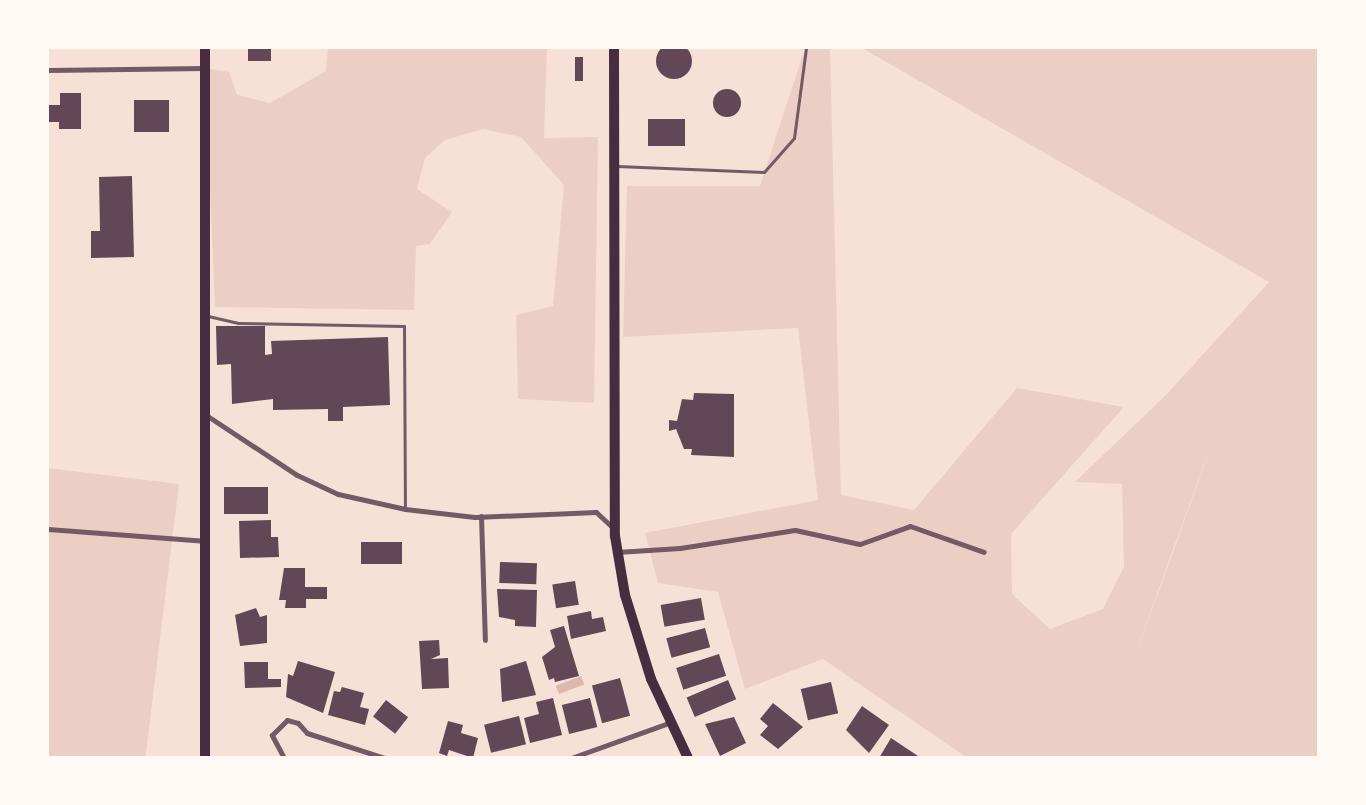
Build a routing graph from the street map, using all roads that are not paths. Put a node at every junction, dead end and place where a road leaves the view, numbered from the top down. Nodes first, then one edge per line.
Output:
1 (205, 48) edge
2 (614, 48) edge
3 (806, 48) edge
4 (205, 68) junction
5 (48, 70) edge
6 (616, 166) junction
7 (208, 316) junction
8 (209, 417) junction
9 (405, 509) junction
10 (481, 516) junction
11 (48, 529) edge
12 (615, 536) junction
13 (207, 541) junction
14 (617, 552) junction
15 (984, 552) dead end
16 (485, 640) dead end
17 (669, 723) junction
18 (205, 758) edge
19 (284, 758) edge
20 (385, 758) edge
21 (571, 758) edge
22 (688, 758) edge

1 - 4 main road
2 - 6 main road
3 - 6 lane
4 - 5 street
4 - 7 main road
6 - 12 main road
7 - 8 main road
7 - 9 lane
8 - 9 street
8 - 13 main road
9 - 10 street
10 - 12 street
10 - 16 street
11 - 13 street
12 - 14 main road
13 - 18 main road
14 - 15 street
14 - 17 main road
17 - 21 street
17 - 22 main road
19 - 20 street

